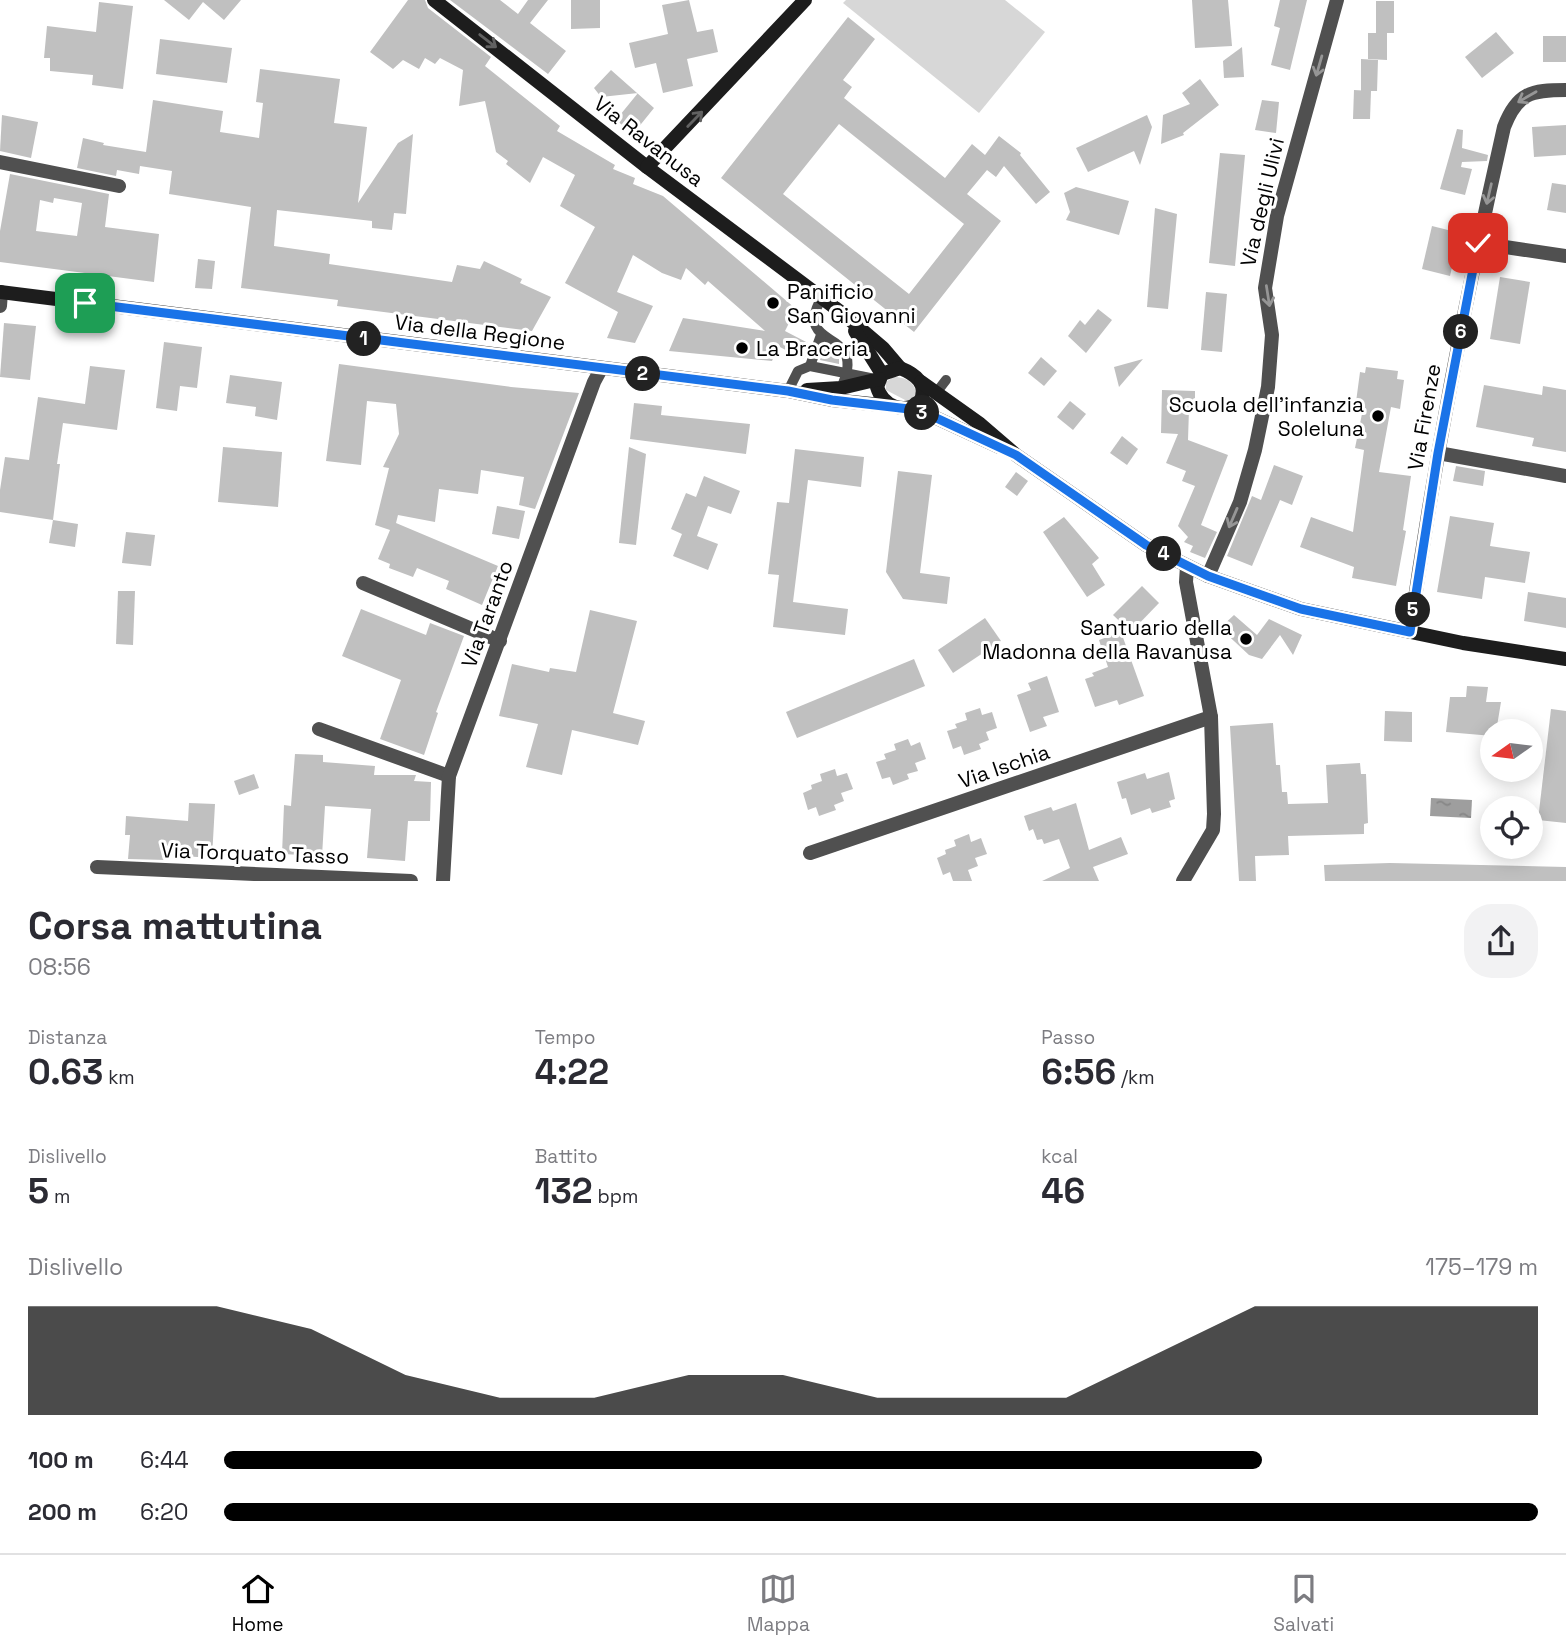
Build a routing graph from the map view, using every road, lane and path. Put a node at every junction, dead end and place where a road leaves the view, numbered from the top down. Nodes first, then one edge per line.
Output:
1 (434, 0) edge
2 (805, 0) edge
3 (1338, 0) edge
4 (1566, 90) edge
5 (0, 162) edge
6 (647, 167) junction
7 (118, 186) dead end
8 (1478, 243) junction
9 (1566, 256) edge
10 (0, 297) edge
11 (821, 299) junction
12 (842, 313) junction
13 (821, 335) junction
14 (810, 366) junction
15 (900, 368) junction
16 (601, 369) junction
17 (880, 377) junction
18 (946, 380) dead end
19 (844, 381) junction
20 (921, 382) junction
21 (788, 391) junction
22 (936, 393) junction
23 (891, 406) junction
24 (909, 409) junction
25 (1438, 453) junction
26 (1016, 455) junction
27 (1566, 476) edge
28 (1187, 566) junction
29 (1208, 576) junction
30 (363, 583) dead end
31 (1410, 632) junction
32 (500, 640) junction
33 (1566, 659) edge
34 (1211, 718) junction
35 (319, 729) dead end
36 (449, 776) junction
37 (810, 853) dead end
38 (97, 867) dead end
39 (176, 876) edge
40 (411, 881) edge
41 (443, 881) edge
42 (1183, 881) edge

1 -> 6 main road, Via Ravanusa
6 -> 2 main road
3 -> 29 street, Via degli Ulivi
4 -> 8 street, Via Firenze
5 - 7 street
6 - 11 main road, Via Ravanusa
8 - 9 street
8 - 25 street, Via Firenze
10 - 16 main road, Via della Regione
11 - 12 main road, Via Ravanusa
11 - 13 lane
12 - 15 main road
12 - 17 main road
13 - 14 lane
13 - 19 lane
14 - 19 lane
14 - 21 lane
15 - 17 main road
15 - 20 main road
16 - 21 main road, Via della Regione
16 - 32 street, Via Taranto
17 - 19 main road
17 - 23 main road
18 - 22 lane
19 - 21 main road
20 - 22 main road
20 - 24 main road
21 - 23 main road
22 - 26 main road
23 - 24 main road
24 - 26 main road
25 - 27 street
25 - 31 street, Via Firenze
26 - 28 main road
28 - 29 main road
28 - 34 street
29 - 31 main road
30 - 32 street
31 - 33 main road
32 - 36 street, Via Taranto
34 - 37 street, Via Ischia
34 - 42 street
35 - 36 street
36 - 41 street, Via Taranto
38 - 39 street, Via Torquato Tasso
39 - 40 street, Via Torquato Tasso

